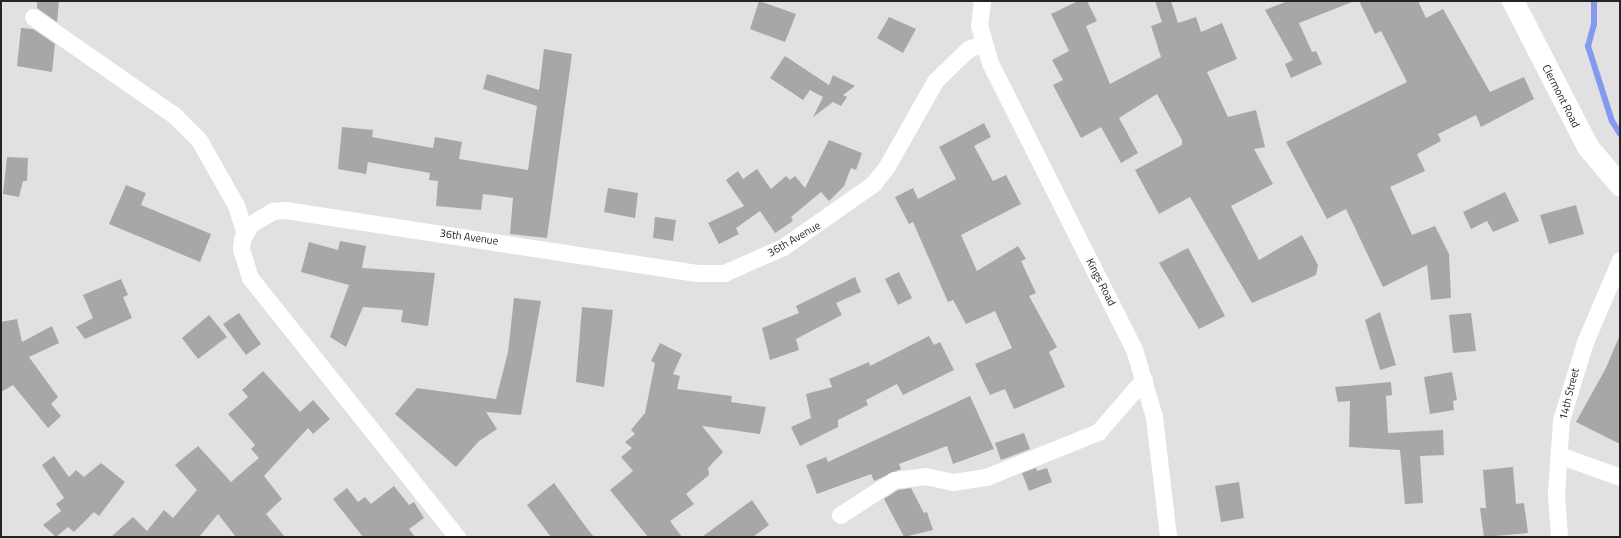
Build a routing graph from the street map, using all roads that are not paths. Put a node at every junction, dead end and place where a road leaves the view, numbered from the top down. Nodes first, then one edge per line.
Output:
1 (982, 1) edge
2 (1513, 1) edge
3 (33, 17) dead end
4 (982, 44) junction
5 (1620, 185) edge
6 (245, 234) junction
7 (1620, 260) edge
8 (1144, 379) junction
9 (1559, 455) junction
10 (1620, 478) edge
11 (840, 515) dead end
12 (457, 537) edge
13 (1168, 537) edge
14 (1559, 537) edge

1 - 4 street
2 - 5 street, Clermont Road
3 - 6 street
4 - 6 street, 36th Avenue
4 - 8 street, Kings Road
6 - 12 street
7 - 9 street, 14th Street
8 - 11 street
8 - 13 street, Kings Road
9 - 10 street
9 - 14 street, 14th Street

